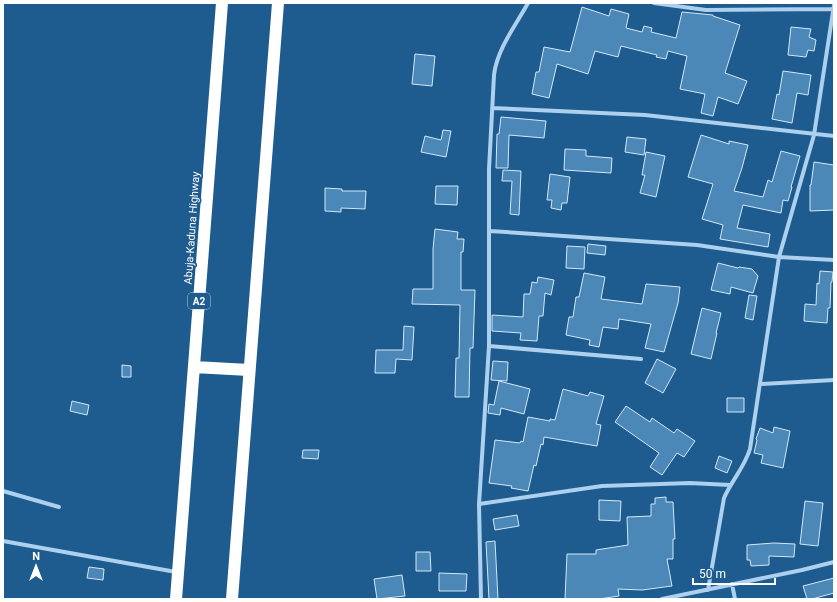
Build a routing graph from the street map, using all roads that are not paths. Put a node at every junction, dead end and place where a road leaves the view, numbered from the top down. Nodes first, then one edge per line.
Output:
1 (222, 3) edge
2 (278, 3) edge
3 (528, 3) edge
4 (654, 3) edge
5 (834, 8) edge
6 (492, 108) junction
7 (814, 135) junction
8 (834, 136) edge
9 (490, 230) junction
10 (779, 257) junction
11 (834, 260) edge
12 (489, 346) junction
13 (641, 359) dead end
14 (194, 367) junction
15 (250, 370) junction
16 (834, 380) edge
17 (760, 384) junction
18 (730, 485) junction
19 (3, 491) edge
20 (479, 504) junction
21 (59, 507) dead end
22 (3, 541) edge
23 (834, 562) edge
24 (178, 572) junction
25 (732, 584) junction
26 (708, 590) junction
27 (682, 597) edge
28 (176, 599) edge
29 (232, 599) edge
30 (481, 599) edge
31 (662, 599) edge
32 (735, 599) edge

1 - 14 highway, Abuja-Kaduna Highway / A2
2 - 15 highway
3 - 6 street
4 - 5 street
5 - 7 street
6 - 7 street
6 - 9 street
7 - 8 street
7 - 10 street
9 - 10 street
9 - 12 street
10 - 11 street
10 - 17 street
12 - 13 street
12 - 20 street
14 - 15 highway
14 - 24 highway, Abuja-Kaduna Highway / A2
15 - 29 highway
16 - 17 street
17 - 18 street
18 - 20 street
18 - 26 street
19 - 21 street
20 - 30 street
22 - 24 street
23 - 25 street
24 - 28 highway, Abuja-Kaduna Highway / A2
25 - 26 street
25 - 32 street
26 - 27 street
27 - 31 street

